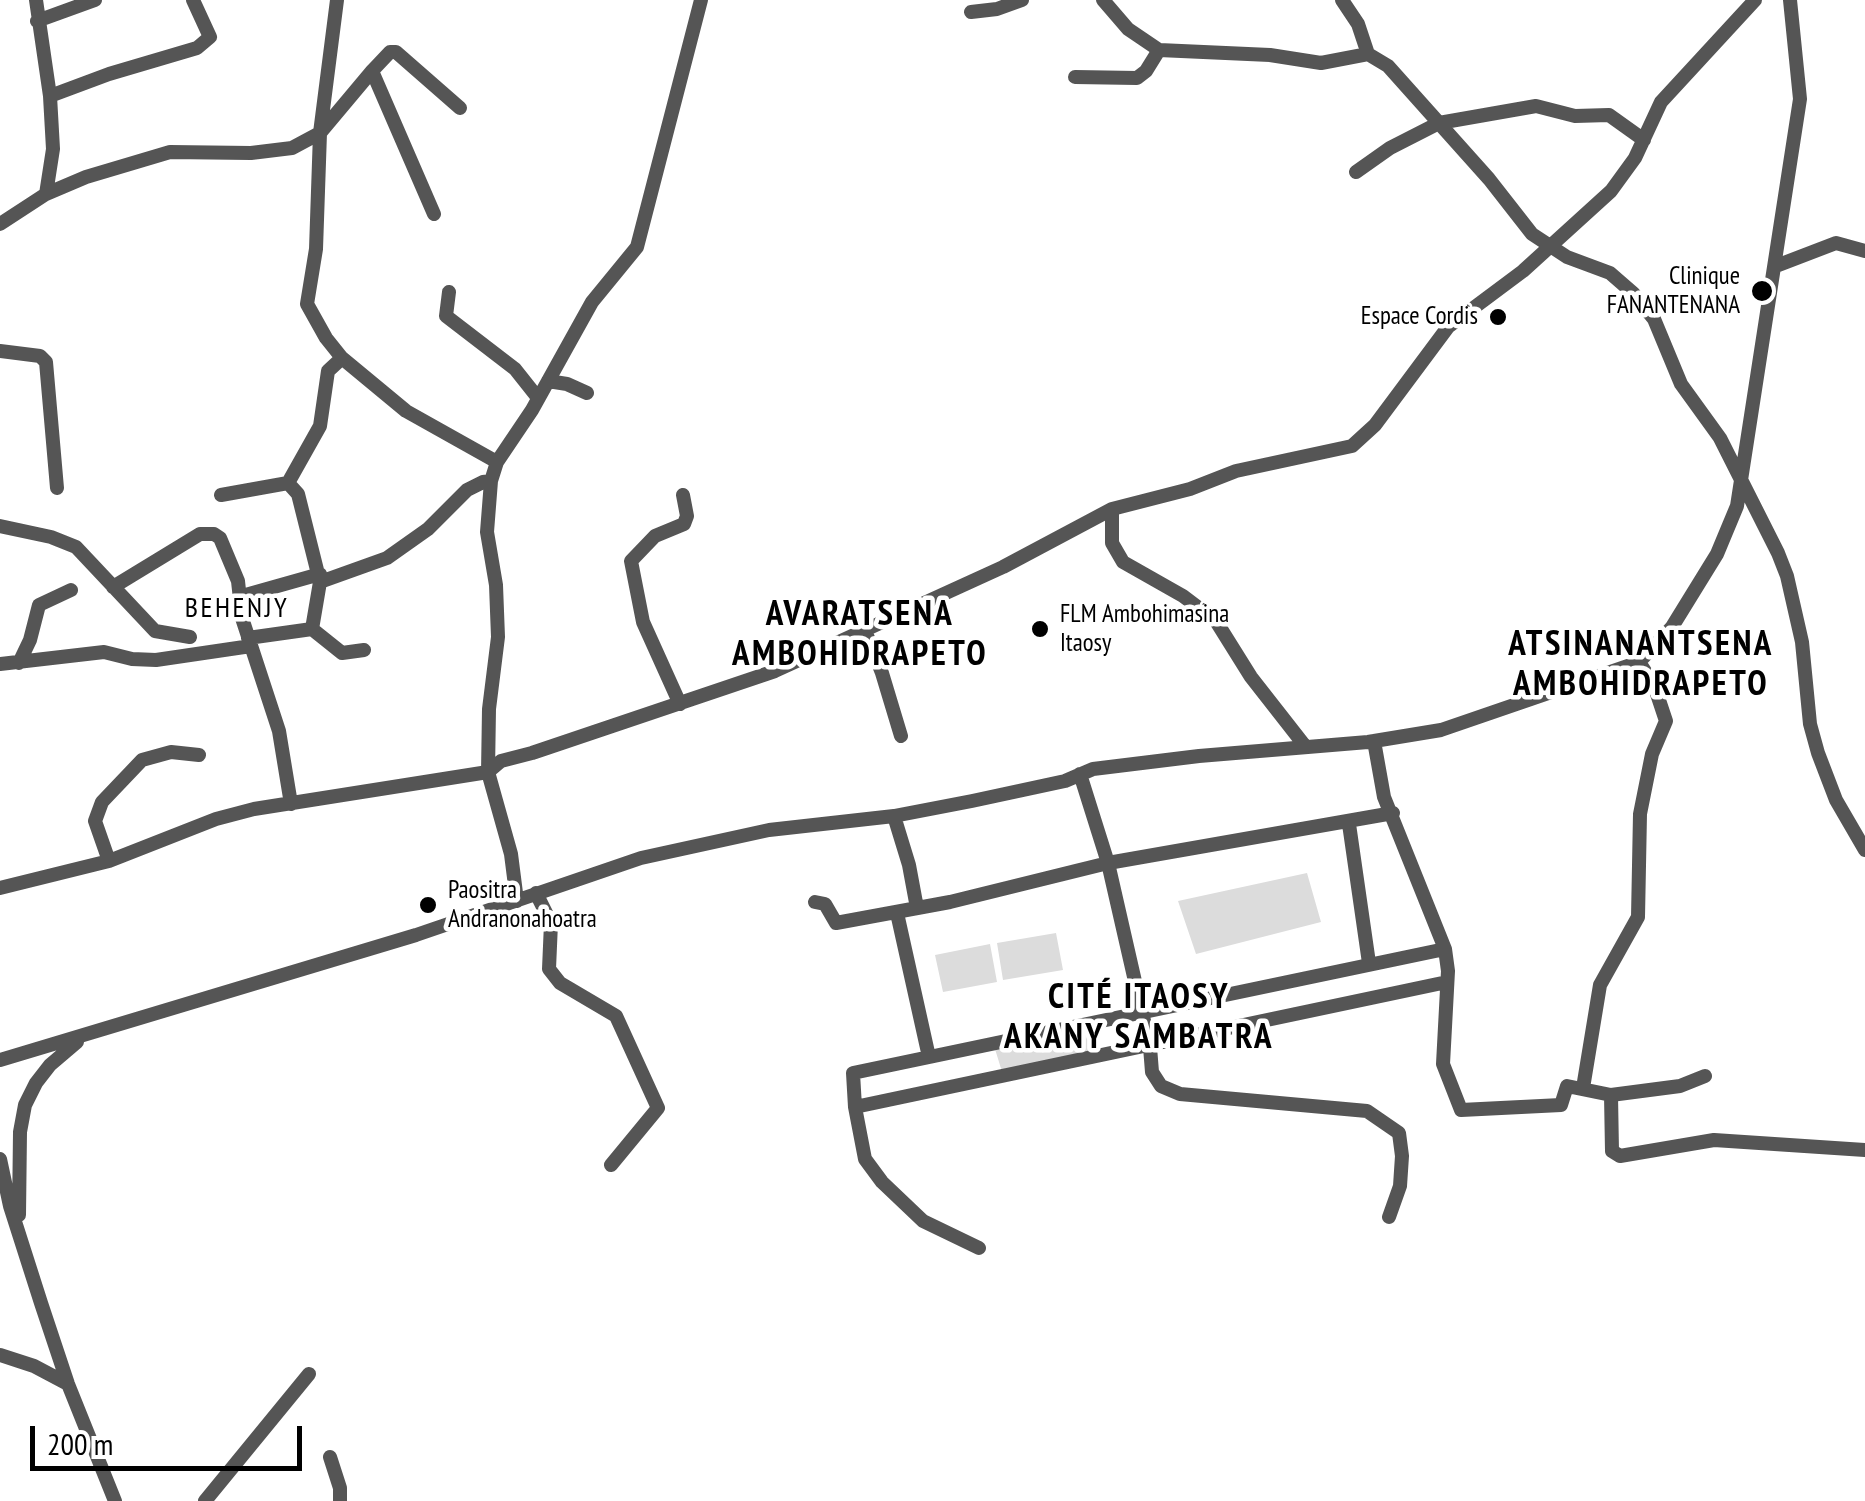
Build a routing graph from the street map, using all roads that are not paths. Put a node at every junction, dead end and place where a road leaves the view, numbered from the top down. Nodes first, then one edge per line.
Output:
1 (36, 0) edge
2 (96, 0) edge
3 (192, 0) edge
4 (337, 0) edge
5 (701, 0) edge
6 (1022, 0) edge
7 (1102, 0) edge
8 (1342, 0) edge
9 (1754, 0) edge
10 (1790, 0) edge
11 (971, 12) dead end
12 (36, 21) junction
13 (1159, 50) junction
14 (1368, 54) junction
15 (372, 71) junction
16 (1075, 77) dead end
17 (50, 96) junction
18 (460, 108) dead end
19 (1439, 124) junction
20 (320, 134) junction
21 (1644, 140) junction
22 (1356, 172) dead end
23 (46, 194) junction
24 (434, 214) dead end
25 (0, 224) edge
26 (1550, 248) junction
27 (1865, 251) edge
28 (1776, 266) junction
29 (449, 292) dead end
30 (0, 351) edge
31 (342, 358) junction
32 (548, 381) junction
33 (588, 394) dead end
34 (538, 398) junction
35 (498, 462) junction
36 (1742, 478) junction
37 (491, 481) junction
38 (288, 483) junction
39 (57, 488) dead end
40 (221, 495) dead end
41 (683, 495) dead end
42 (1112, 509) junction
43 (0, 526) edge
44 (320, 578) junction
45 (112, 587) junction
46 (72, 590) dead end
47 (242, 596) junction
48 (864, 628) junction
49 (312, 629) junction
50 (190, 637) dead end
51 (249, 642) junction
52 (364, 650) dead end
53 (1639, 662) junction
54 (19, 663) junction
55 (0, 664) edge
56 (680, 704) junction
57 (901, 736) dead end
58 (1374, 741) junction
59 (1305, 746) junction
60 (199, 755) dead end
61 (488, 772) junction
62 (1080, 774) junction
63 (292, 804) junction
64 (1393, 814) junction
65 (894, 816) junction
66 (1349, 824) junction
67 (1865, 850) edge
68 (109, 861) junction
69 (1108, 864) junction
70 (0, 888) edge
71 (536, 893) junction
72 (518, 901) junction
73 (816, 902) dead end
74 (917, 908) junction
75 (897, 913) junction
76 (1445, 949) junction
77 (1369, 963) junction
78 (1447, 982) junction
79 (1140, 1015) junction
80 (87, 1036) junction
81 (1150, 1047) junction
82 (929, 1057) junction
83 (0, 1060) edge
84 (1705, 1076) dead end
85 (1583, 1088) junction
86 (1611, 1096) junction
87 (854, 1107) junction
88 (1865, 1150) edge
89 (0, 1159) edge
90 (611, 1165) dead end
91 (1390, 1217) dead end
92 (19, 1226) junction
93 (980, 1248) dead end
94 (0, 1354) edge
95 (309, 1374) dead end
96 (68, 1384) junction
97 (330, 1457) dead end
98 (115, 1501) edge
99 (205, 1501) edge
100 (340, 1501) edge

1 - 12 street
2 - 12 street
3 - 17 street
4 - 20 street
5 - 32 street
6 - 11 street
7 - 13 street
8 - 14 street
9 - 21 street
10 - 28 street
12 - 17 street
13 - 14 street
13 - 16 street
14 - 19 street
15 - 18 street
15 - 20 street
15 - 24 street
17 - 23 street
19 - 21 street
19 - 22 street
19 - 26 street
20 - 23 street
20 - 31 street
21 - 26 street
23 - 25 street
26 - 36 street
26 - 42 street
27 - 28 street
28 - 36 street
29 - 34 street
30 - 39 street
31 - 35 street
31 - 38 street
32 - 33 street
32 - 34 street
34 - 35 street
35 - 37 street
36 - 53 street
36 - 67 street
37 - 44 street
37 - 61 street
38 - 40 street
38 - 44 street
41 - 56 street
42 - 48 street
42 - 59 street
43 - 45 street
44 - 47 street
44 - 49 street
45 - 47 street
45 - 50 street
46 - 54 street
47 - 51 street
48 - 56 street
48 - 57 street
49 - 51 street
49 - 52 street
51 - 54 street
51 - 63 street
53 - 58 street
53 - 85 street
54 - 55 street
56 - 61 street
58 - 59 street
58 - 64 street
59 - 62 street
60 - 68 street
61 - 63 street
61 - 72 street
62 - 65 street
62 - 69 street
63 - 68 street
64 - 66 street
64 - 76 street
65 - 71 street
65 - 74 street
66 - 69 street
66 - 77 street
68 - 70 street
69 - 74 street
69 - 79 street
71 - 72 street
71 - 90 street
72 - 80 street
73 - 75 street
74 - 75 street
75 - 82 street
76 - 77 street
76 - 78 street
77 - 79 street
78 - 81 street
78 - 85 street
79 - 81 street
79 - 82 street
80 - 83 street
80 - 92 street
81 - 87 street
81 - 91 street
82 - 87 street
84 - 86 street
85 - 86 street
86 - 88 street
87 - 93 street
89 - 92 street
92 - 96 street
94 - 96 street
95 - 99 street
96 - 98 street
97 - 100 street

